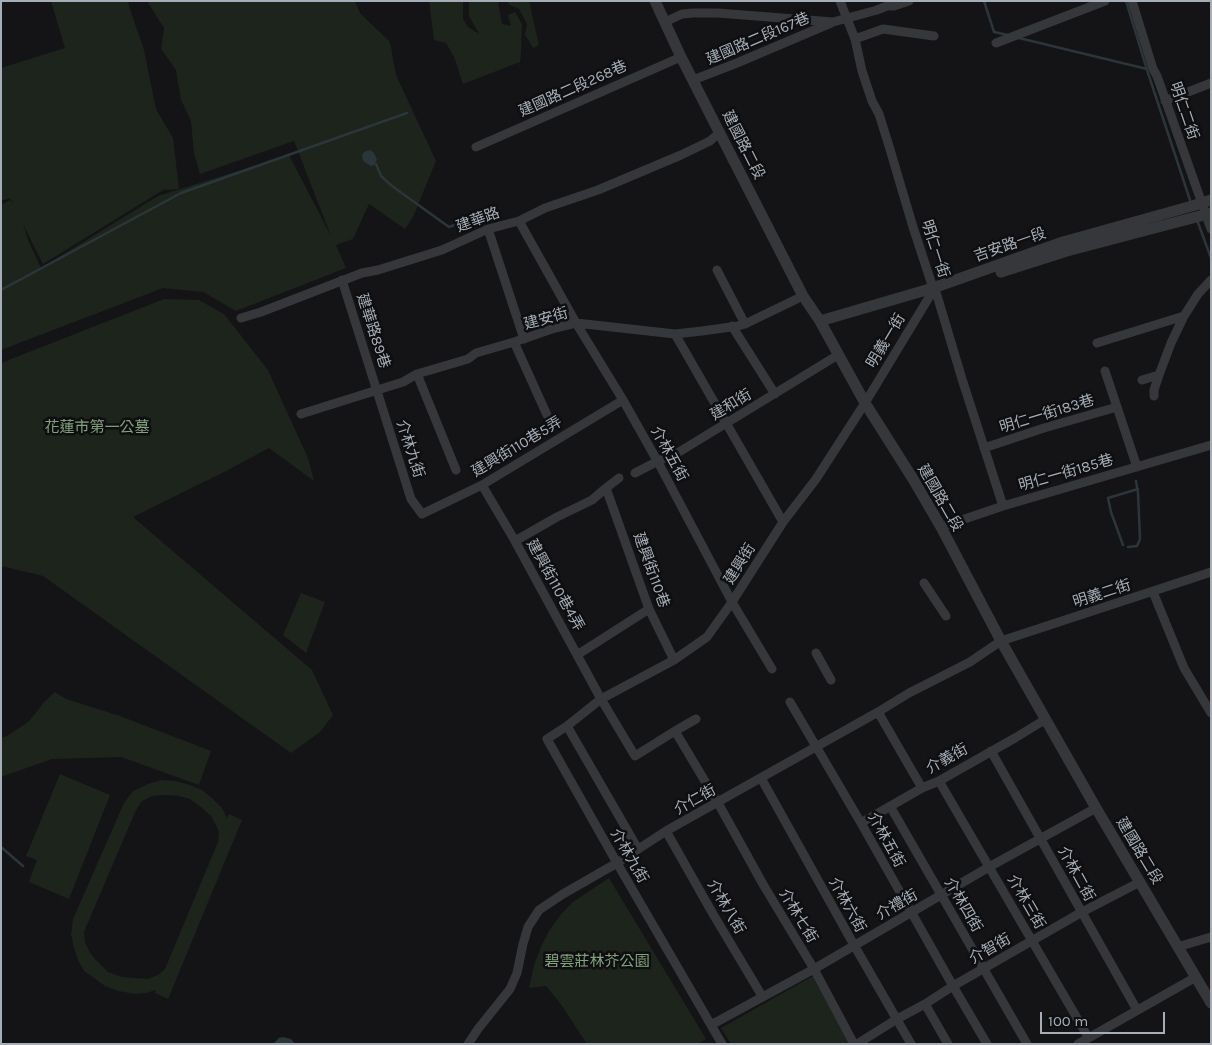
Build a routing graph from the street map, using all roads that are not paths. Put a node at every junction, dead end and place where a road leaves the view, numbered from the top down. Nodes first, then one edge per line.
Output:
1 (656, 1) edge
2 (840, 1) edge
3 (909, 1) edge
4 (1105, 1) edge
5 (1132, 1) edge
6 (846, 18) junction
7 (665, 22) junction
8 (833, 22) junction
9 (934, 36) dead end
10 (854, 39) junction
11 (996, 43) dead end
12 (681, 57) junction
13 (693, 80) junction
14 (1211, 83) edge
15 (1166, 101) junction
16 (719, 133) junction
17 (476, 147) dead end
18 (1206, 201) edge
19 (1208, 214) edge
20 (518, 221) junction
21 (488, 229) junction
22 (1211, 229) edge
23 (717, 270) dead end
24 (342, 280) junction
25 (1211, 280) edge
26 (934, 291) junction
27 (803, 296) junction
28 (1184, 316) junction
29 (241, 318) dead end
30 (576, 323) junction
31 (746, 324) junction
32 (821, 324) junction
33 (732, 326) junction
34 (675, 334) junction
35 (524, 339) junction
36 (514, 342) junction
37 (1097, 343) dead end
38 (838, 355) junction
39 (1105, 371) dead end
40 (417, 374) junction
41 (1158, 375) junction
42 (1142, 380) dead end
43 (377, 390) junction
44 (775, 394) junction
45 (1154, 396) dead end
46 (623, 400) junction
47 (865, 403) junction
48 (1117, 407) junction
49 (301, 414) dead end
50 (547, 415) dead end
51 (727, 423) junction
52 (1211, 445) edge
53 (984, 448) junction
54 (658, 461) junction
55 (1137, 467) junction
56 (456, 470) dead end
57 (635, 473) dead end
58 (619, 478) dead end
59 (482, 485) junction
60 (606, 488) junction
61 (1003, 506) junction
62 (422, 514) joint
63 (783, 522) junction
64 (940, 527) junction
65 (515, 541) junction
66 (1211, 572) edge
67 (924, 583) dead end
68 (1153, 592) junction
69 (732, 602) junction
70 (649, 609) junction
71 (946, 616) dead end
72 (1001, 641) junction
73 (816, 653) dead end
74 (577, 655) junction
75 (674, 660) junction
76 (772, 669) dead end
77 (831, 680) dead end
78 (601, 699) junction
79 (790, 702) dead end
80 (878, 712) junction
81 (1211, 712) edge
82 (696, 719) dead end
83 (1046, 719) junction
84 (567, 726) junction
85 (675, 731) junction
86 (816, 747) junction
87 (991, 750) junction
88 (761, 778) junction
89 (940, 781) junction
90 (922, 788) junction
91 (718, 803) junction
92 (890, 806) junction
93 (1096, 808) junction
94 (861, 823) junction
95 (666, 831) junction
96 (1040, 838) junction
97 (638, 849) junction
98 (617, 863) junction
99 (989, 867) junction
100 (1140, 882) junction
101 (941, 896) junction
102 (911, 912) junction
103 (1082, 912) junction
104 (1211, 937) edge
105 (1032, 941) junction
106 (854, 946) junction
107 (1177, 946) junction
108 (814, 969) junction
109 (984, 970) junction
110 (1196, 977) junction
111 (953, 986) junction
112 (762, 996) junction
113 (1211, 1003) edge
114 (925, 1004) junction
115 (1137, 1010) junction
116 (897, 1019) junction
117 (710, 1025) junction
118 (1088, 1037) junction
119 (468, 1044) edge
120 (722, 1044) edge
121 (855, 1044) edge
122 (912, 1044) edge
123 (948, 1044) edge
124 (987, 1044) edge
125 (1027, 1044) edge
126 (1078, 1044) edge

1 - 7 street, 建國路二段
2 - 6 street, 明仁一街
3 - 6 street, 建國路二段167巷
4 - 11 street
5 - 15 street, 明仁二街
6 - 8 street, 建國路二段167巷
6 - 10 street, 明仁一街
7 - 8 street
7 - 12 street, 建國路二段
8 - 13 street, 建國路二段167巷
9 - 10 street
10 - 26 street, 明仁一街
12 - 13 street, 建國路二段
12 - 17 street, 建國路二段268巷
13 - 16 street, 建國路二段
14 - 15 street
15 - 18 street, 明仁二街
16 - 20 street, 建華路
16 - 27 street, 建國路二段
18 - 19 street, 明仁二街
18 - 26 street, 吉安路一段
19 - 22 street, 明仁二街
19 - 26 street, 吉安路一段
20 - 21 street, 建華路
20 - 30 street, 介林五街
21 - 24 street, 建華路
21 - 35 street
23 - 31 street
24 - 29 street, 建華路
24 - 43 street, 建華路89巷
25 - 28 street
26 - 32 street, 吉安路一段
26 - 47 street, 明義一街
26 - 53 street, 明仁一街
27 - 31 street, 建安街
27 - 32 street, 建國路二段
28 - 37 street
28 - 41 street
30 - 34 street, 建安街
30 - 35 street, 建安街
30 - 46 street, 介林五街
31 - 33 street, 建安街
32 - 38 street, 建國路二段
33 - 34 street, 建安街
33 - 44 street
34 - 51 street
35 - 36 street, 建安街
36 - 40 street, 建安街
36 - 50 street
38 - 44 street, 建和街
38 - 47 street, 建國路二段
39 - 48 street
40 - 43 street, 建安街
40 - 56 street
41 - 42 street
41 - 45 street
43 - 49 street, 建安街
43 - 62 street, 介林九街
44 - 51 street, 建和街
46 - 54 street, 介林五街
46 - 59 street, 建興街110巷5弄
47 - 63 street, 建興街
47 - 64 street, 建國路二段
48 - 53 street, 明仁一街183巷
48 - 55 street
51 - 54 street, 建和街
51 - 63 street
52 - 55 street, 明仁一街185巷
53 - 61 street, 明仁一街
54 - 57 street, 建和街
54 - 69 street, 介林五街
55 - 61 street, 明仁一街185巷
58 - 60 street
59 - 62 street, 建興街110巷5弄
59 - 65 street, 建興街110巷4弄
60 - 65 street
60 - 70 street, 建興街110巷
61 - 64 street, 明仁一街185巷
63 - 69 street, 建興街
64 - 72 street, 建國路二段
65 - 74 street, 建興街110巷4弄
66 - 68 street, 明義二街
67 - 71 street
68 - 72 street, 明義二街
68 - 81 street
69 - 75 street, 建興街
69 - 76 street, 介林五街
70 - 74 street
70 - 75 street, 建興街110巷
72 - 80 street, 介仁街
72 - 83 street, 建國路二段
73 - 77 street
74 - 78 street, 建興街110巷4弄
75 - 78 street, 建興街
78 - 84 street, 介林九街
78 - 85 street, 建興街110巷4弄
79 - 86 street, 介林五街
80 - 86 street, 介仁街
80 - 90 street
82 - 85 street
83 - 87 street, 介義街
83 - 93 street, 建國路二段
84 - 97 street
84 - 98 street, 介林九街
85 - 91 street, 介林七街
86 - 88 street, 介仁街
86 - 94 street, 介林五街
87 - 89 street, 介義街
87 - 96 street, 介林二街
88 - 91 street, 介仁街
88 - 106 street, 介林六街
89 - 90 street, 介義街
89 - 99 street, 介林三街
90 - 92 street, 介義街
91 - 95 street, 介仁街
91 - 108 street, 介林七街
92 - 94 street, 介義街
92 - 101 street, 介林四街
93 - 96 street, 介禮街
93 - 100 street, 建國路二段
94 - 102 street, 介林五街
95 - 97 street, 介仁街
95 - 112 street, 介林八街
96 - 99 street, 介禮街
96 - 103 street, 介林二街
97 - 98 street, 介仁街
98 - 117 street, 介林九街
98 - 119 street, 介仁街
99 - 101 street, 介禮街
99 - 105 street, 介林三街
100 - 103 street, 介智街
100 - 107 street, 建國路二段
101 - 102 street, 介禮街
101 - 109 street, 介林四街
102 - 106 street, 介禮街
102 - 111 street, 介林五街
103 - 105 street, 介智街
103 - 115 street, 介林二街
104 - 107 street
105 - 109 street, 介智街
105 - 118 street, 介林三街
106 - 108 street, 介禮街
106 - 116 street, 介林六街
107 - 110 street, 建國路二段
108 - 112 street, 介禮街
108 - 121 street, 介林七街
109 - 111 street, 介智街
109 - 125 street, 介林四街
110 - 113 street, 建國路二段
110 - 115 street
111 - 114 street, 介智街
111 - 124 street, 介林五街
112 - 117 street, 介禮街
114 - 116 street, 介智街
114 - 123 street
115 - 118 street
116 - 121 street, 介智街
116 - 122 street, 介林六街
117 - 120 street, 介林九街
118 - 126 street

